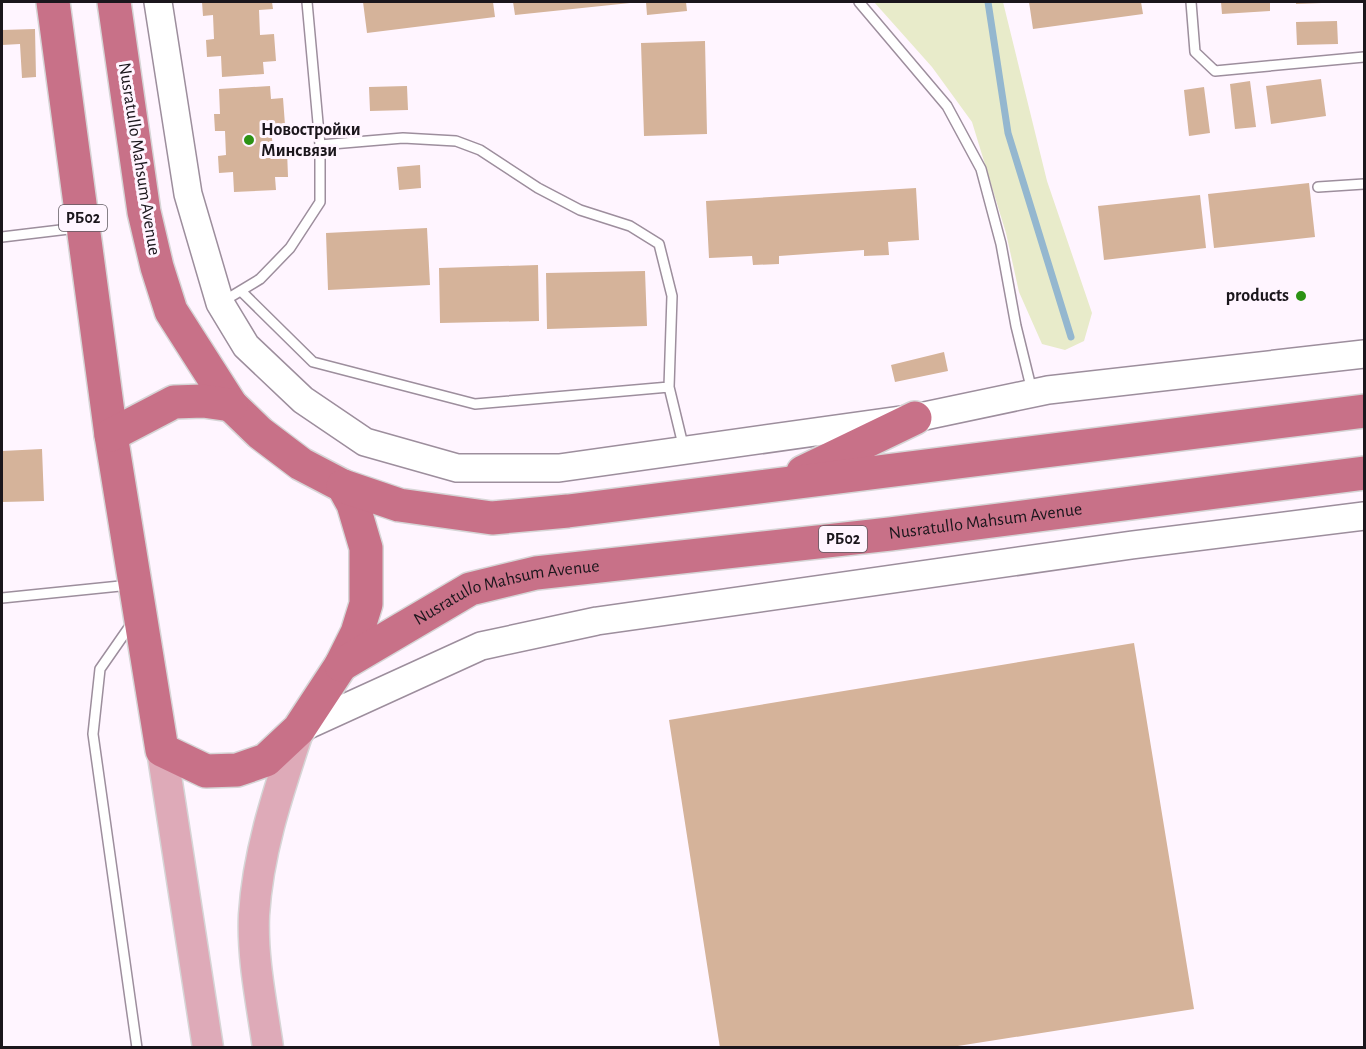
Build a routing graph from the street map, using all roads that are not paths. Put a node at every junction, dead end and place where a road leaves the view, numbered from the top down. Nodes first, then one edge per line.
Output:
1 (53, 2) edge
2 (114, 2) edge
3 (158, 2) edge
4 (307, 2) edge
5 (859, 2) edge
6 (1191, 2) edge
7 (1365, 57) edge
8 (320, 145) junction
9 (1365, 184) edge
10 (1317, 187) dead end
11 (84, 228) junction
12 (2, 237) edge
13 (230, 297) junction
14 (1365, 354) edge
15 (669, 387) junction
16 (1033, 393) junction
17 (231, 405) junction
18 (1365, 411) edge
19 (915, 418) junction
20 (111, 435) junction
21 (684, 451) junction
22 (1365, 473) edge
23 (777, 484) junction
24 (343, 486) junction
25 (1365, 516) edge
26 (2, 598) edge
27 (137, 599) junction
28 (341, 665) junction
29 (299, 729) junction
30 (162, 750) junction
31 (137, 1047) edge
32 (208, 1047) edge
33 (268, 1047) edge

1 - 11 highway, РБ02
2 - 17 highway, Nusratullo Mahsum Avenue
3 - 13 street
4 - 8 lane
5 - 16 lane
6 - 7 lane
8 - 13 lane
8 - 15 lane
9 - 10 lane
11 - 12 lane
11 - 20 highway, РБ02
13 - 15 lane
13 - 21 street
14 - 16 street
15 - 21 lane
16 - 19 street
17 - 20 highway
17 - 24 highway, Nusratullo Mahsum Avenue
18 - 23 highway
19 - 21 street
19 - 23 highway
20 - 27 highway
22 - 28 highway, Nusratullo Mahsum Avenue / РБ02
23 - 24 highway
24 - 28 highway
25 - 29 street
26 - 27 lane
27 - 30 highway
27 - 31 lane
28 - 29 highway
29 - 30 highway
29 - 33 main road
30 - 32 main road

